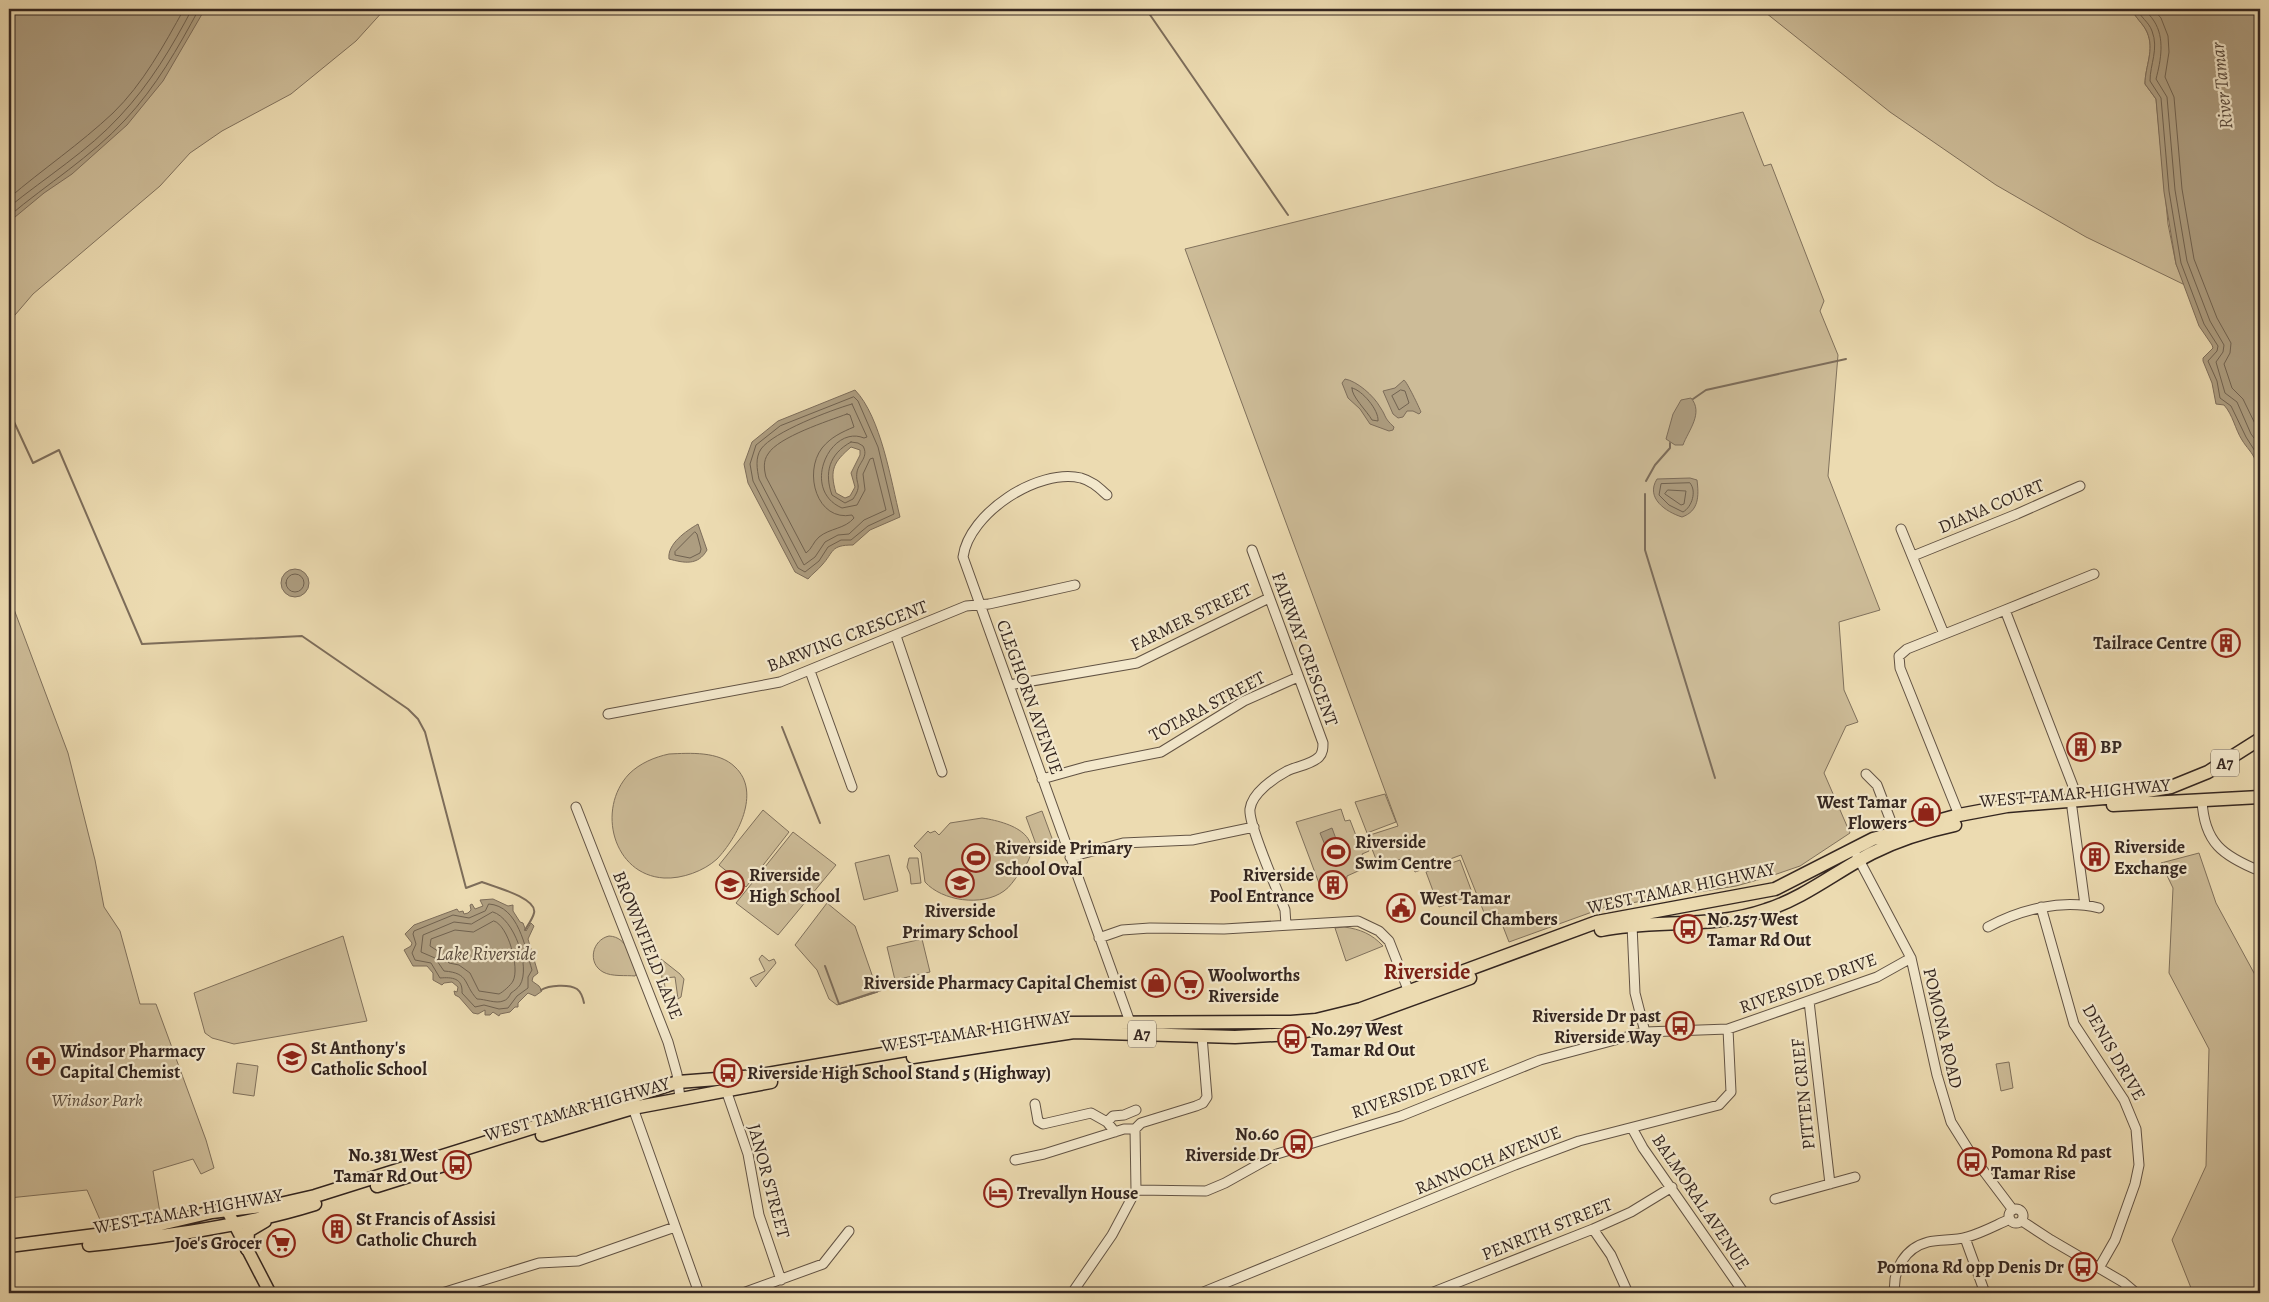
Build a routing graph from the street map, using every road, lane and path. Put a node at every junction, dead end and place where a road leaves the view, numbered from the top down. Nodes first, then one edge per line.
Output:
1 (2080, 486) dead end
2 (1107, 495) dead end
3 (1901, 529) dead end
4 (1252, 550) dead end
5 (1913, 556) junction
6 (2094, 574) dead end
7 (1075, 585) dead end
8 (1269, 598) junction
9 (979, 605) junction
10 (2005, 610) junction
11 (1944, 634) junction
12 (896, 636) junction
13 (810, 671) junction
14 (1298, 678) junction
15 (1009, 685) junction
16 (608, 714) dead end
17 (2260, 739) edge
18 (942, 772) dead end
19 (1866, 774) dead end
20 (1042, 779) junction
21 (2191, 780) junction
22 (852, 787) dead end
23 (2260, 796) edge
24 (2200, 800) junction
25 (2075, 804) junction
26 (576, 807) dead end
27 (1959, 815) junction
28 (1254, 827) junction
29 (1895, 832) junction
30 (1852, 848) junction
31 (1070, 857) junction
32 (1859, 861) junction
33 (2260, 871) edge
34 (2085, 904) junction
35 (2041, 907) junction
36 (2099, 908) dead end
37 (1286, 925) junction
38 (1632, 925) junction
39 (1988, 927) dead end
40 (1099, 938) junction
41 (1910, 958) junction
42 (1409, 992) junction
43 (1809, 1001) junction
44 (1200, 1021) junction
45 (1130, 1022) junction
46 (1728, 1029) junction
47 (1645, 1032) junction
48 (1202, 1036) junction
49 (678, 1082) junction
50 (726, 1090) junction
51 (680, 1098) junction
52 (1035, 1104) dead end
53 (633, 1108) junction
54 (1136, 1110) dead end
55 (1107, 1122) junction
56 (1632, 1128) junction
57 (1135, 1129) junction
58 (1115, 1132) junction
59 (1015, 1160) dead end
60 (1855, 1177) dead end
61 (1830, 1184) junction
62 (1672, 1187) junction
63 (1136, 1190) junction
64 (1775, 1199) dead end
65 (227, 1210) junction
66 (2013, 1210) junction
67 (276, 1215) junction
68 (2010, 1219) junction
69 (2022, 1221) junction
70 (234, 1223) junction
71 (675, 1226) junction
72 (1593, 1229) junction
73 (849, 1231) dead end
74 (1965, 1238) junction
75 (9, 1246) edge
76 (248, 1249) junction
77 (9, 1255) edge
78 (2099, 1268) junction
79 (781, 1280) junction
80 (270, 1293) edge
81 (442, 1293) edge
82 (698, 1293) edge
83 (743, 1293) edge
84 (1072, 1293) edge
85 (1201, 1293) edge
86 (1431, 1293) edge
87 (1628, 1293) edge
88 (1744, 1293) edge
89 (1895, 1293) edge
90 (1985, 1293) edge
91 (2136, 1293) edge

1 - 5 street, DIANA COURT
2 - 9 street, CLEGHORN AVENUE
3 - 5 street
4 - 8 street, FAIRWAY CRESCENT
5 - 11 street
6 - 10 street
7 - 9 street, BARWING CRESCENT
8 - 14 street, FAIRWAY CRESCENT
8 - 15 street, FARMER STREET
9 - 12 street, BARWING CRESCENT
9 - 15 street, CLEGHORN AVENUE
10 - 11 street
10 - 25 street
11 - 27 street
12 - 13 street, BARWING CRESCENT
12 - 18 street
13 - 16 street, BARWING CRESCENT
13 - 22 street
14 - 20 street, TOTARA STREET
14 - 28 street, FAIRWAY CRESCENT
15 - 20 street, CLEGHORN AVENUE
17 - 21 highway, A7
19 - 29 street
20 - 31 street, CLEGHORN AVENUE
21 - 24 highway
21 - 25 highway, WEST TAMAR HIGHWAY / A7
23 - 24 highway, WEST TAMAR HIGHWAY / A7
24 - 25 highway, WEST TAMAR HIGHWAY / A7
24 - 33 street
25 - 27 highway, WEST TAMAR HIGHWAY / A7
25 - 32 highway, WEST TAMAR HIGHWAY / A7
25 - 34 street
26 - 49 street, BROWNFIELD LANE
27 - 29 highway, WEST TAMAR HIGHWAY / A7
28 - 31 street
28 - 37 street, FAIRWAY CRESCENT
29 - 30 highway, WEST TAMAR HIGHWAY / A7
30 - 32 street, POMONA ROAD
30 - 42 highway, WEST TAMAR HIGHWAY / A7
31 - 40 street, CLEGHORN AVENUE
32 - 38 highway, WEST TAMAR HIGHWAY / A7
32 - 41 street, POMONA ROAD
34 - 35 street
34 - 36 street
35 - 39 street
35 - 78 street, DENIS DRIVE
37 - 40 street
37 - 42 street
38 - 47 street
38 - 48 highway, WEST TAMAR HIGHWAY / A7
40 - 45 street, CLEGHORN AVENUE
41 - 43 street, RIVERSIDE DRIVE
41 - 66 street, POMONA ROAD
42 - 44 highway, WEST TAMAR HIGHWAY / A7
43 - 46 street, RIVERSIDE DRIVE
43 - 61 street, PITTEN CRIEF
44 - 45 highway, WEST TAMAR HIGHWAY / A7
44 - 48 highway
45 - 49 highway, WEST TAMAR HIGHWAY / A7
46 - 47 street, RIVERSIDE DRIVE
46 - 56 street, RANNOCH AVENUE
47 - 63 street, RIVERSIDE DRIVE
48 - 50 highway, WEST TAMAR HIGHWAY / A7
48 - 57 street
49 - 51 street, BROWNFIELD LANE
49 - 65 highway, WEST TAMAR HIGHWAY / A7
50 - 51 highway, WEST TAMAR HIGHWAY / A7
50 - 79 street, JANOR STREET
51 - 53 highway, WEST TAMAR HIGHWAY / A7
52 - 55 street
53 - 67 highway, WEST TAMAR HIGHWAY / A7
53 - 71 street
54 - 55 street
55 - 58 street
56 - 62 street, BALMORAL AVENUE
56 - 85 street, RANNOCH AVENUE
57 - 58 street
57 - 63 street
58 - 59 street
60 - 61 street
61 - 64 street
62 - 72 street, PENRITH STREET
62 - 88 street, BALMORAL AVENUE
63 - 84 street
65 - 70 main road
65 - 75 highway, WEST TAMAR HIGHWAY / A7
66 - 68 street
66 - 69 street
67 - 70 highway, WEST TAMAR HIGHWAY / A7
67 - 76 highway
68 - 69 street
68 - 74 street
69 - 78 street
70 - 76 main road
70 - 77 highway, WEST TAMAR HIGHWAY / A7
71 - 81 street
71 - 82 street
72 - 86 street, PENRITH STREET
72 - 87 street
73 - 79 street
74 - 89 street
74 - 90 street
76 - 80 main road
78 - 91 street
79 - 83 street

